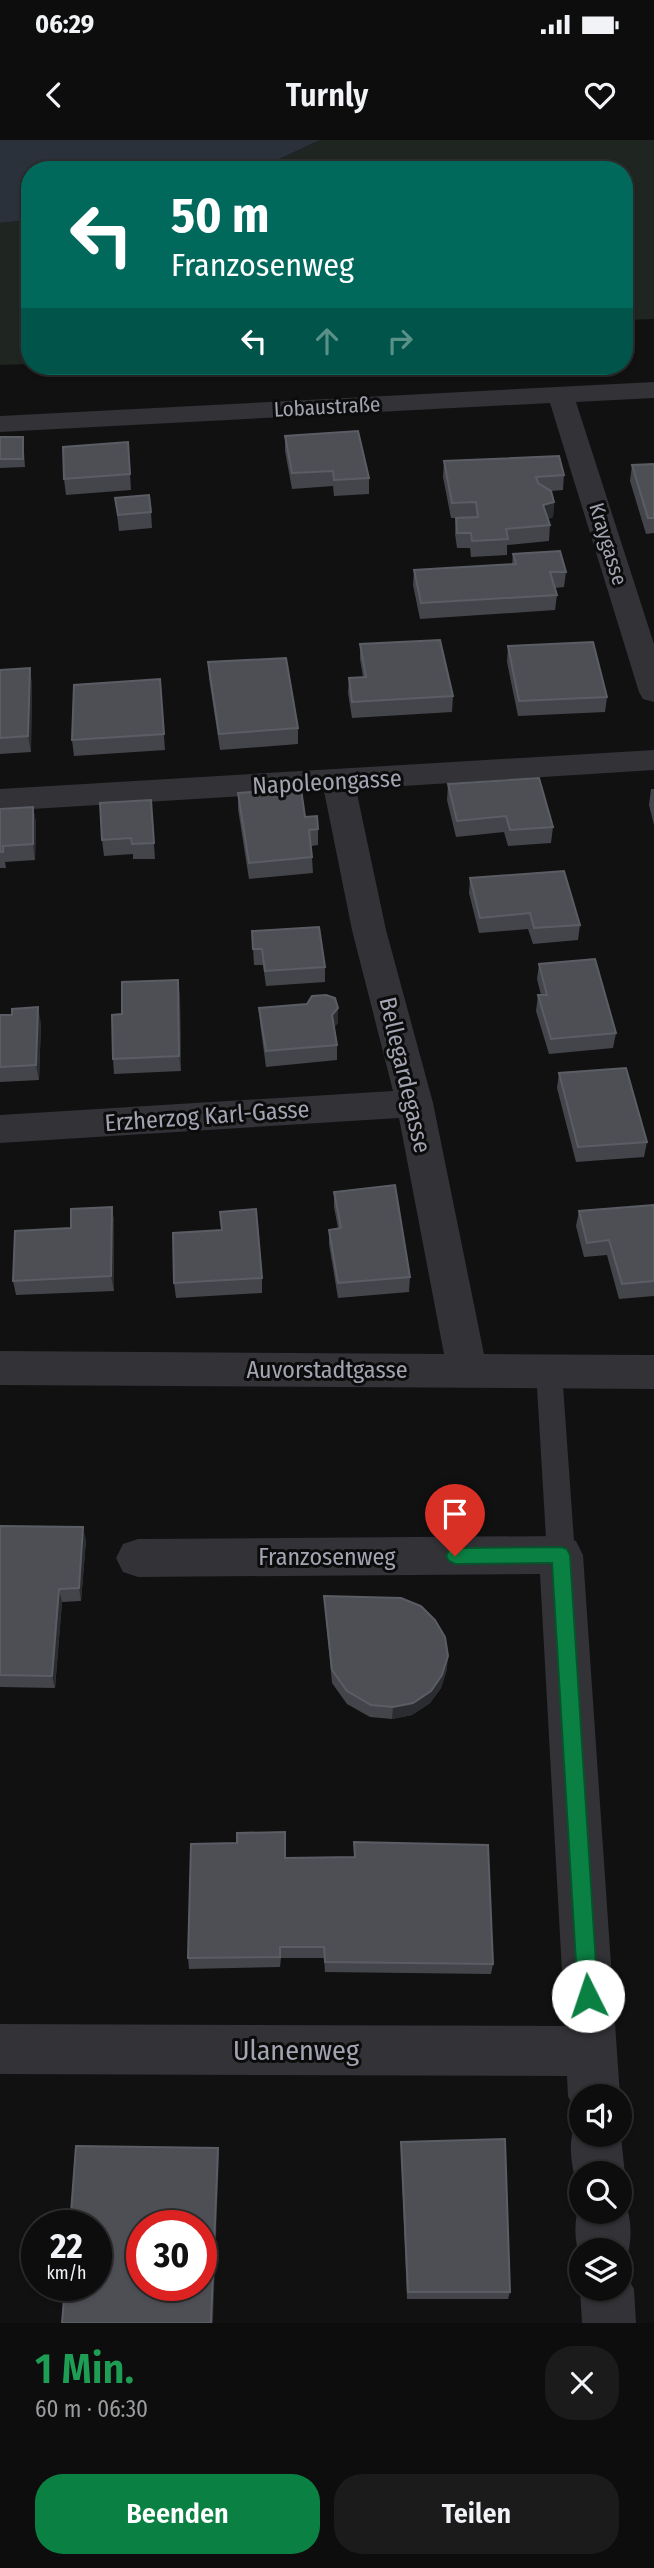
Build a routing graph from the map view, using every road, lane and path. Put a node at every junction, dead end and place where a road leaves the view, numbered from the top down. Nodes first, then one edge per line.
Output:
1 (654, 390) edge
2 (561, 395) junction
3 (0, 424) edge
4 (654, 692) edge
5 (654, 761) edge
6 (338, 781) junction
7 (0, 800) edge
8 (415, 1103) junction
9 (0, 1129) edge
10 (0, 1368) edge
11 (467, 1371) junction
12 (549, 1371) junction
13 (654, 1372) edge
14 (561, 1555) junction
15 (138, 1558) dead end
16 (0, 2049) edge
17 (593, 2074) edge
18 (608, 2301) edge
19 (609, 2323) edge

1 - 2 street, Lobaustraße
2 - 3 street, Lobaustraße
2 - 4 street, Kraygasse
5 - 6 street, Napoleongasse
6 - 7 street, Napoleongasse
6 - 8 street, Bellegardegasse
8 - 9 street, Erzherzog Karl-Gasse
8 - 11 street, Bellegardegasse
10 - 11 street, Auvorstadtgasse
11 - 12 street, Auvorstadtgasse
12 - 13 street, Auvorstadtgasse
12 - 14 lane
14 - 15 street, Franzosenweg
14 - 17 street
16 - 17 street, Ulanenweg
18 - 19 street

